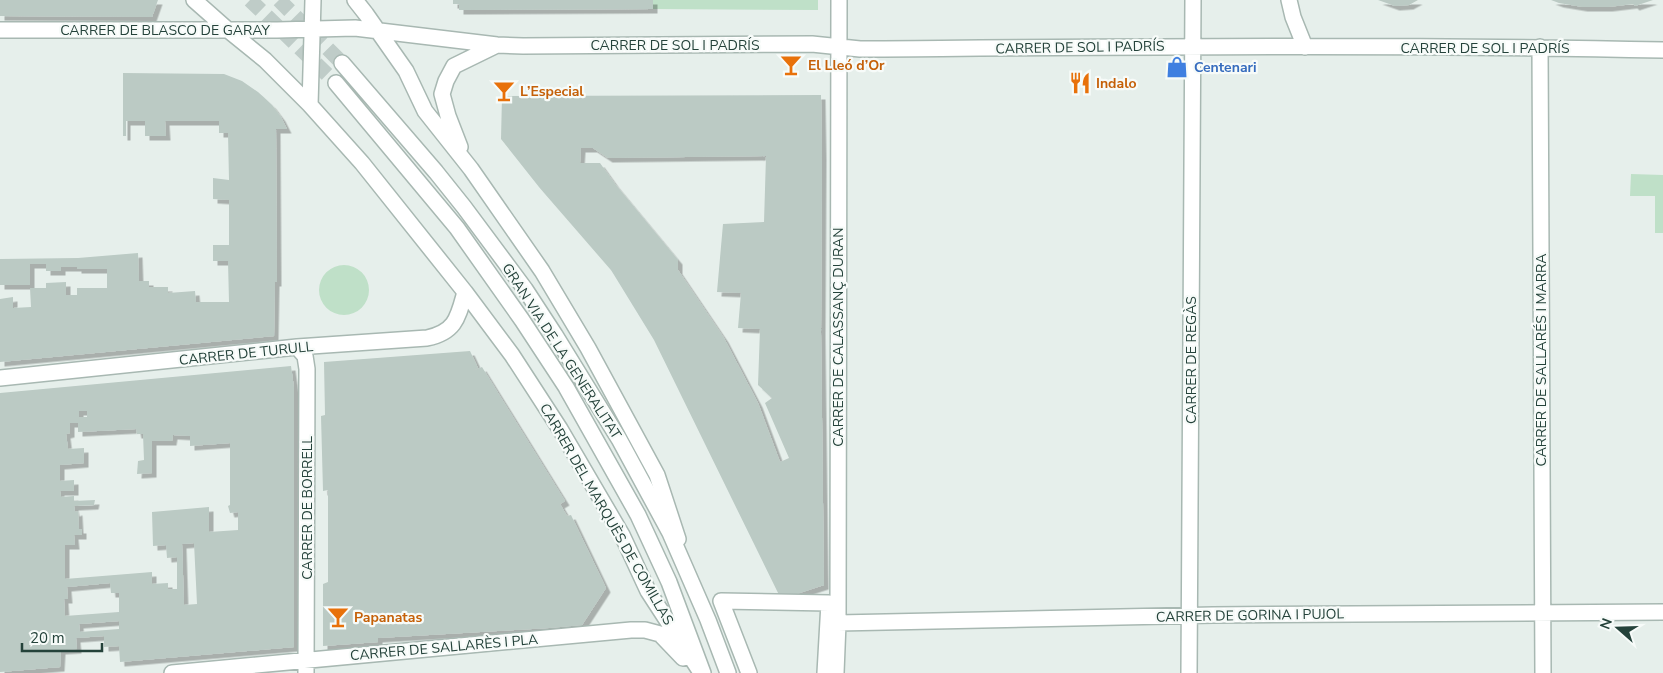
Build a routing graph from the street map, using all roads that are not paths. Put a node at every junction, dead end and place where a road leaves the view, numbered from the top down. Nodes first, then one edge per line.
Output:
1 (194, 0) edge
2 (313, 0) edge
3 (355, 0) edge
4 (838, 0) edge
5 (1193, 0) edge
6 (1289, 0) edge
7 (312, 29) junction
8 (329, 29) joint
9 (0, 30) edge
10 (228, 30) junction
11 (378, 30) junction
12 (497, 45) junction
13 (838, 46) junction
14 (1192, 46) junction
15 (1305, 47) junction
16 (1540, 47) junction
17 (1663, 50) edge
18 (342, 62) tunnel mouth
19 (336, 83) tunnel mouth
20 (310, 105) junction
21 (471, 169) junction
22 (466, 292) junction
23 (298, 347) junction
24 (0, 378) edge
25 (697, 597) junction
26 (1542, 612) junction
27 (1663, 612) edge
28 (1189, 616) junction
29 (838, 623) junction
30 (306, 667) edge
31 (172, 673) edge
32 (701, 673) edge
33 (728, 673) edge
34 (749, 673) edge
35 (825, 673) edge
36 (836, 673) edge
37 (1189, 673) edge
38 (1542, 673) edge

1 - 10 street, CARRER DEL MARQUÈS DE COMILLAS
2 - 7 street
3 - 11 street
4 - 13 street, CARRER DE CALASSANÇ DURAN
5 - 14 street, CARRER DE REGÀS
6 - 15 street
7 - 8 street, CARRER DE BLASCO DE GARAY
7 - 10 street, CARRER DE BLASCO DE GARAY
7 - 20 street
8 - 11 street, CARRER DE SOL I PADRÍS
9 - 10 street, CARRER DE BLASCO DE GARAY
10 - 20 street, CARRER DEL MARQUÈS DE COMILLAS
11 - 12 street, CARRER DE SOL I PADRÍS
11 - 21 street
12 - 13 street, CARRER DE SOL I PADRÍS
12 - 21 street, CARRER DE SOL I PADRÍS
13 - 14 street, CARRER DE SOL I PADRÍS
13 - 29 street, CARRER DE CALASSANÇ DURAN
14 - 15 street, CARRER DE SOL I PADRÍS
14 - 28 street, CARRER DE REGÀS
15 - 16 street, CARRER DE SOL I PADRÍS
16 - 17 street, CARRER DE SOL I PADRÍS
16 - 26 street, CARRER DE SALLARÉS I MARRA
18 - 25 street, GRAN VIA DE LA GENERALITAT
19 - 32 street, GRAN VIA DE LA GENERALITAT
20 - 22 street, CARRER DEL MARQUÈS DE COMILLAS
21 - 25 street
22 - 23 street, CARRER DE TURULL
22 - 32 street, CARRER DEL MARQUÈS DE COMILLAS
23 - 24 street, CARRER DE TURULL
23 - 30 street, CARRER DE BORRELL
25 - 33 street, GRAN VIA DE LA GENERALITAT
26 - 27 street, CARRER DE GORINA I PUJOL
26 - 28 street, CARRER DE GORINA I PUJOL
26 - 38 street, CARRER DE SALLARÉS I MARRA
28 - 29 street, CARRER DE GORINA I PUJOL
28 - 37 street, CARRER DE REGÀS
29 - 36 street, CARRER DE CALASSANÇ DURAN
30 - 31 street, CARRER DE SALLARÈS I PLA
30 - 32 street, CARRER DE SALLARÈS I PLA
34 - 35 street

